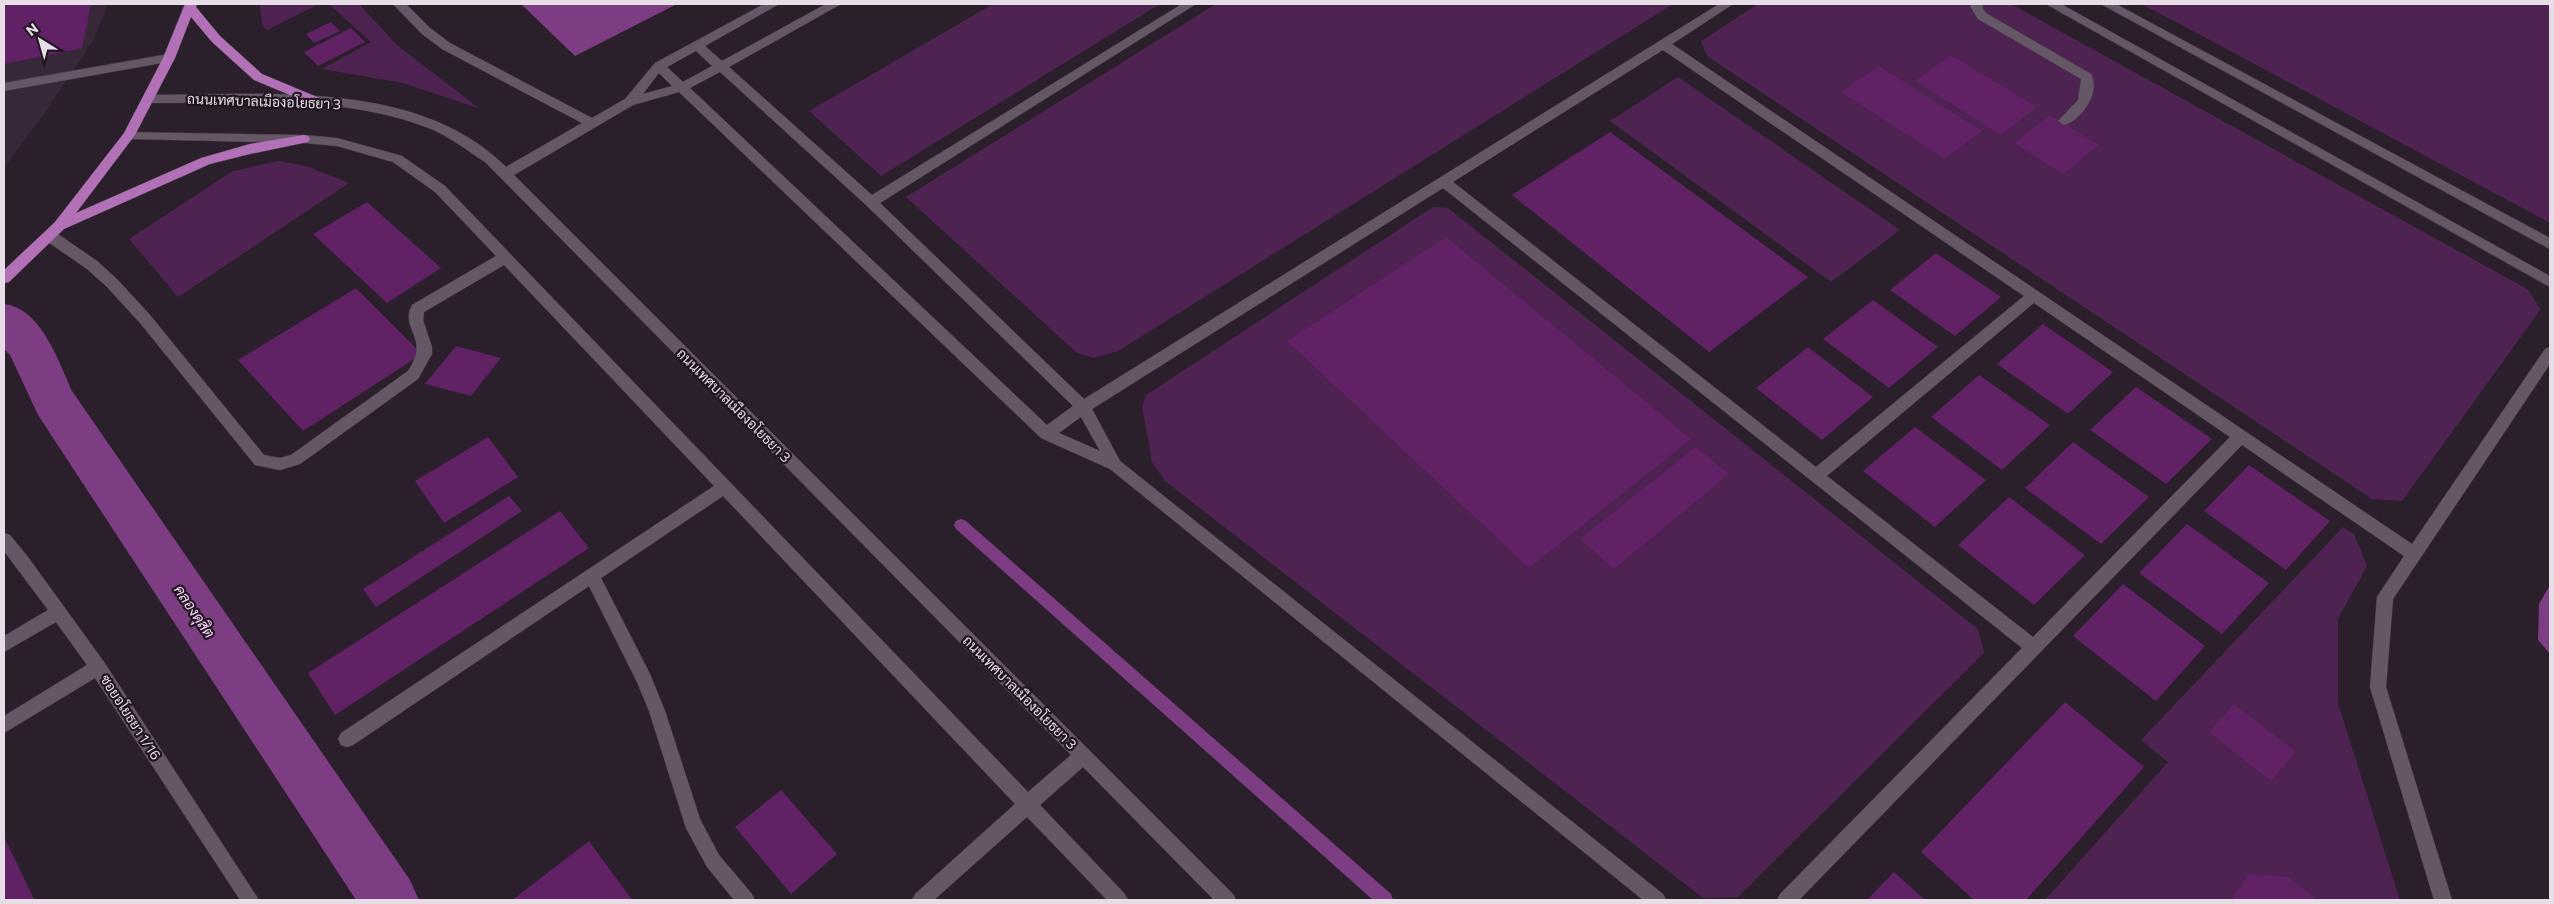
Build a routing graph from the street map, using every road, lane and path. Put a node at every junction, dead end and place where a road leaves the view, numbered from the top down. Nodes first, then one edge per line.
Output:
1 (399, 4) edge
2 (773, 4) edge
3 (836, 4) edge
4 (1190, 4) edge
5 (1727, 4) edge
6 (1978, 4) edge
7 (2052, 4) edge
8 (2107, 4) edge
9 (190, 6) edge
10 (1663, 44) junction
11 (697, 45) junction
12 (169, 58) junction
13 (659, 66) junction
14 (721, 67) junction
15 (4, 87) edge
16 (683, 88) junction
17 (150, 99) junction
18 (313, 100) junction
19 (629, 102) junction
20 (2064, 121) dead end
21 (592, 123) junction
22 (128, 135) junction
23 (304, 139) junction
24 (504, 174) junction
25 (1443, 181) junction
26 (871, 202) junction
27 (60, 225) junction
28 (50, 236) junction
29 (2550, 244) edge
30 (506, 257) junction
31 (4, 278) edge
32 (2550, 282) edge
33 (2034, 296) junction
34 (2550, 353) edge
35 (1083, 407) junction
36 (1046, 434) junction
37 (2241, 436) junction
38 (1115, 465) junction
39 (1816, 476) junction
40 (724, 487) junction
41 (4, 540) edge
42 (2414, 554) junction
43 (591, 574) junction
44 (59, 612) junction
45 (4, 645) edge
46 (2034, 648) junction
47 (98, 667) junction
48 (4, 726) edge
49 (346, 739) dead end
50 (1083, 755) junction
51 (1027, 806) junction
52 (250, 900) edge
53 (746, 900) edge
54 (921, 900) edge
55 (1119, 900) edge
56 (1228, 900) edge
57 (1657, 900) edge
58 (1786, 900) edge
59 (2443, 900) edge

1 - 21 street
2 - 11 street
3 - 14 street
4 - 26 street
5 - 10 street
6 - 20 street
7 - 32 street
8 - 29 street
9 - 12 main road
9 - 18 main road
10 - 25 street
10 - 33 street
11 - 13 street
11 - 14 street
12 - 15 street
12 - 17 main road
13 - 16 street
13 - 19 street
14 - 16 street
14 - 26 street
16 - 19 street
16 - 36 street
17 - 18 street, ถนนเทศบาลเมืองอโยธยา 3
17 - 22 main road
18 - 24 street, ถนนเทศบาลเมืองอโยธยา 3
19 - 21 street
21 - 24 street
22 - 23 street
22 - 27 main road
23 - 27 main road
23 - 30 street
24 - 50 street, ถนนเทศบาลเมืองอโยธยา 3
25 - 35 street
25 - 39 street
26 - 35 street
27 - 28 main road
28 - 30 street
28 - 31 main road
30 - 40 street
33 - 37 street
33 - 39 street
34 - 42 street
35 - 36 street
35 - 38 street
36 - 38 street
37 - 42 street
37 - 46 street
38 - 57 street
39 - 46 street
40 - 43 street
40 - 51 street
41 - 44 street, ซอยอโยธยา 1/16
42 - 59 street
43 - 49 street
43 - 53 street
44 - 45 street
44 - 47 street, ซอยอโยธยา 1/16
46 - 58 street
47 - 48 street
47 - 52 street, ซอยอโยธยา 1/16
50 - 51 street
50 - 56 street, ถนนเทศบาลเมืองอโยธยา 3
51 - 54 street
51 - 55 street

